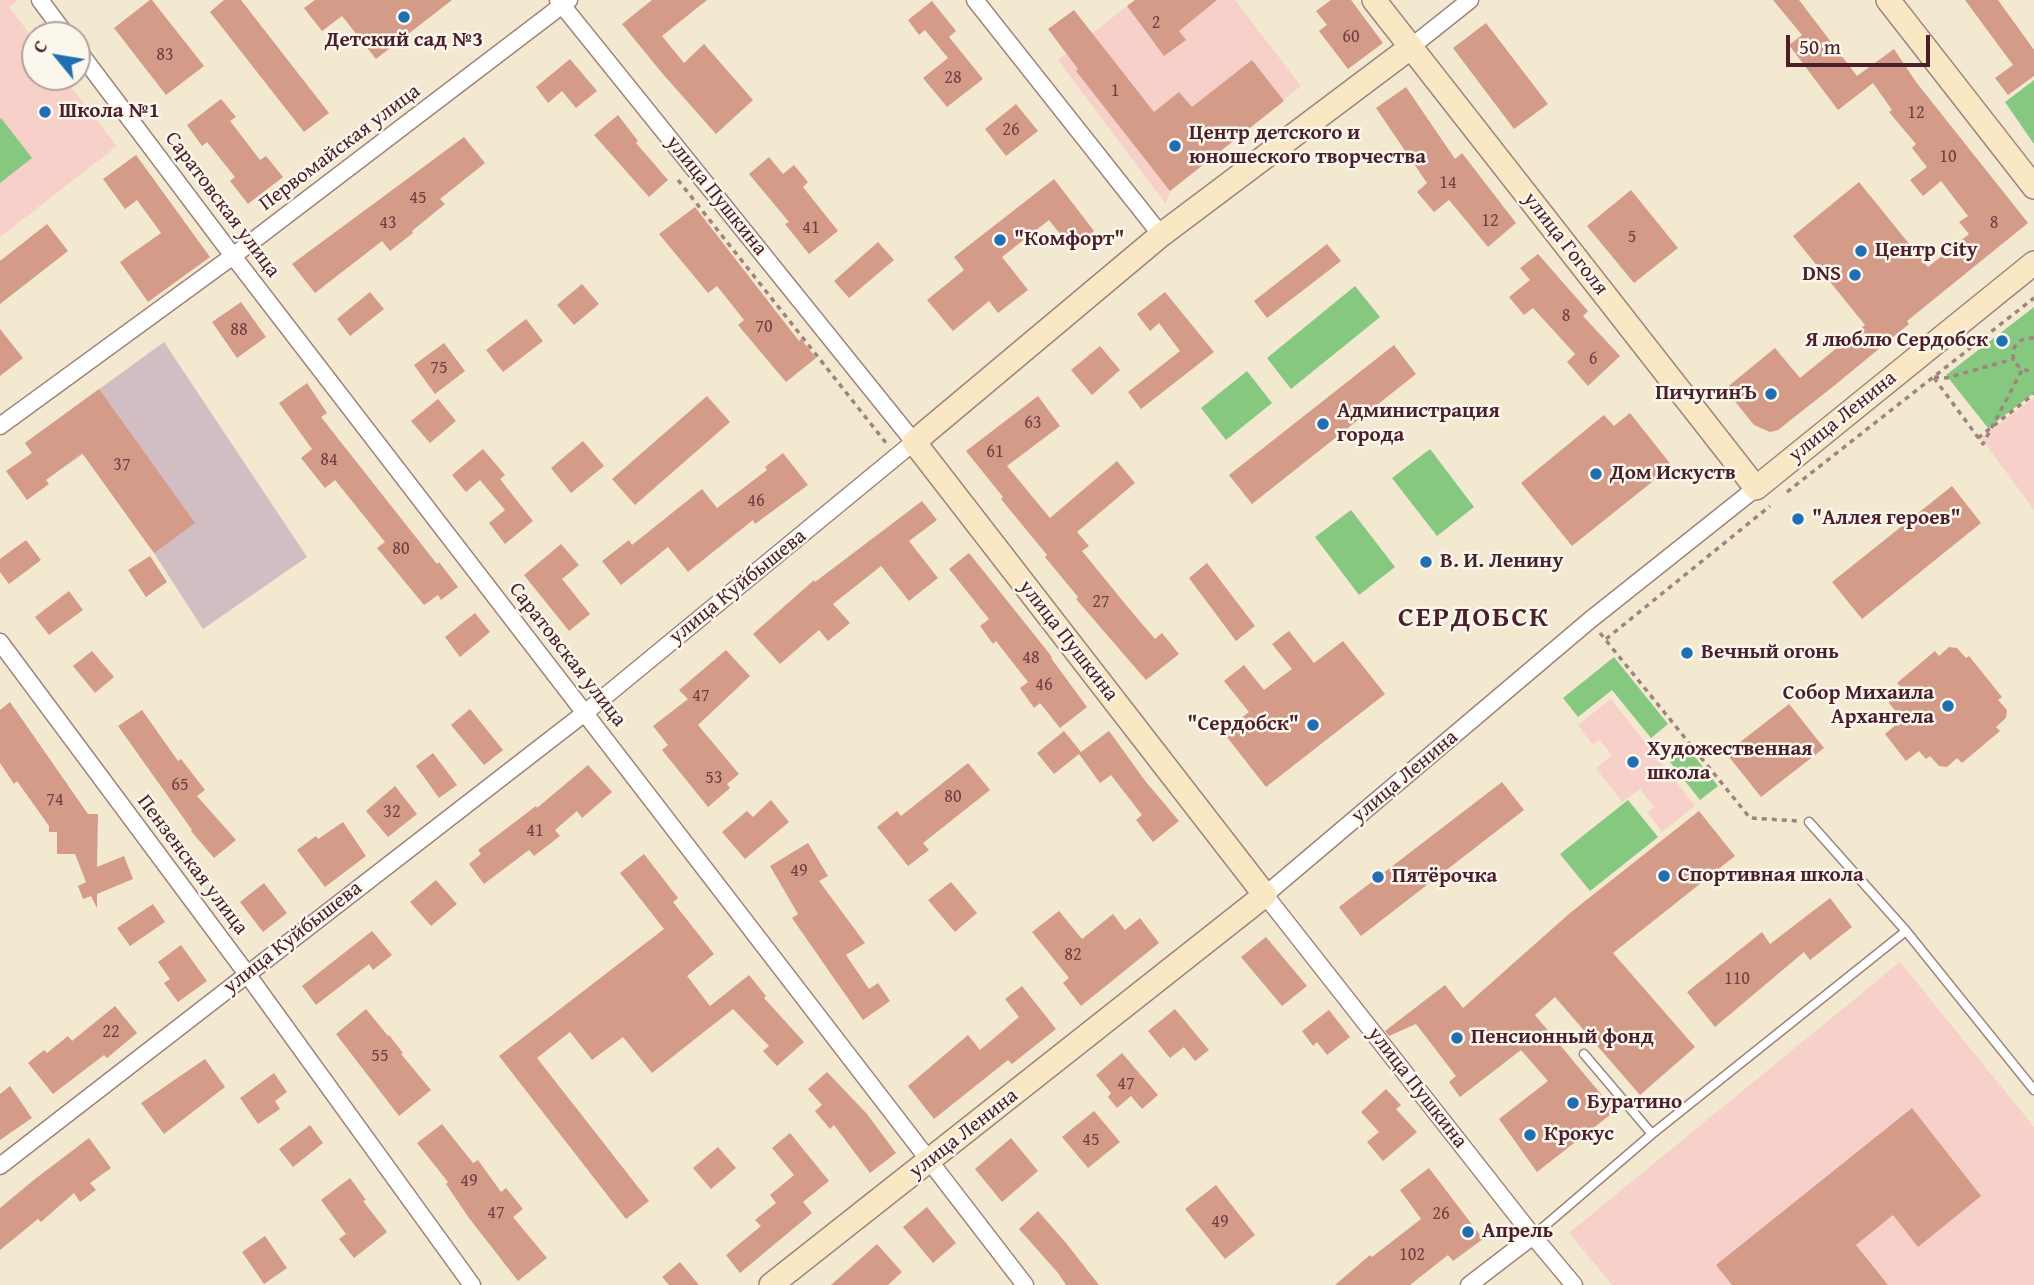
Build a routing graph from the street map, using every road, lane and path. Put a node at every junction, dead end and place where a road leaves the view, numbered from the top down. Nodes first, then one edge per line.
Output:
1 (40, 0) edge
2 (975, 0) edge
3 (1374, 0) edge
4 (1470, 0) edge
5 (1888, 0) edge
6 (563, 2) edge
7 (56, 21) edge
8 (1411, 47) junction
9 (91, 68) edge
10 (676, 177) dead end
11 (2034, 187) edge
12 (1161, 235) junction
13 (233, 256) junction
14 (2034, 263) edge
15 (2034, 299) edge
16 (2034, 338) edge
17 (2014, 359) junction
18 (2022, 370) junction
19 (2034, 371) edge
20 (1934, 377) junction
21 (2034, 394) edge
22 (0, 426) edge
23 (1992, 427) junction
24 (906, 450) junction
25 (1763, 496) junction
26 (1782, 496) dead end
27 (1590, 620) junction
28 (1606, 639) junction
29 (0, 642) edge
30 (586, 712) junction
31 (1810, 822) joint
32 (1265, 895) junction
33 (1906, 931) junction
34 (247, 974) junction
35 (1584, 1054) dead end
36 (2034, 1090) edge
37 (1652, 1134) junction
38 (930, 1162) junction
39 (0, 1166) edge
40 (1532, 1236) junction
41 (472, 1285) edge
42 (771, 1285) edge
43 (1025, 1285) edge
44 (1469, 1285) edge
45 (1574, 1285) edge

1 - 7 street
2 - 12 street
3 - 8 street, улица Гоголя
4 - 8 street, улица Куйбышева
5 - 11 street
6 - 13 street, Первомайская улица
6 - 24 street, улица Пушкина
8 - 12 street, улица Куйбышева
8 - 25 street, улица Гоголя
9 - 13 street, Саратовская улица
10 - 24 path
12 - 24 street, улица Куйбышева
13 - 22 street, Первомайская улица
13 - 30 street, Саратовская улица
14 - 25 street, улица Ленина
15 - 20 path
16 - 17 path
17 - 18 path
17 - 20 path
18 - 19 path
18 - 23 path
20 - 23 path
20 - 26 path
21 - 23 path
24 - 30 street, улица Куйбышева
24 - 32 street, улица Пушкина
25 - 27 street, улица Ленина
25 - 28 path
27 - 28 path
27 - 32 street, улица Ленина
28 - 31 path
29 - 34 street, Пензенская улица
30 - 34 street, улица Куйбышева
30 - 38 street, Саратовская улица
31 - 33 lane
32 - 38 street, улица Ленина
32 - 40 street, улица Пушкина
33 - 36 lane
33 - 37 lane
34 - 39 street, улица Куйбышева
34 - 41 street, Пензенская улица
35 - 37 lane
37 - 40 lane
38 - 42 street, улица Ленина
38 - 43 street, Саратовская улица
40 - 44 street
40 - 45 street, улица Пушкина

